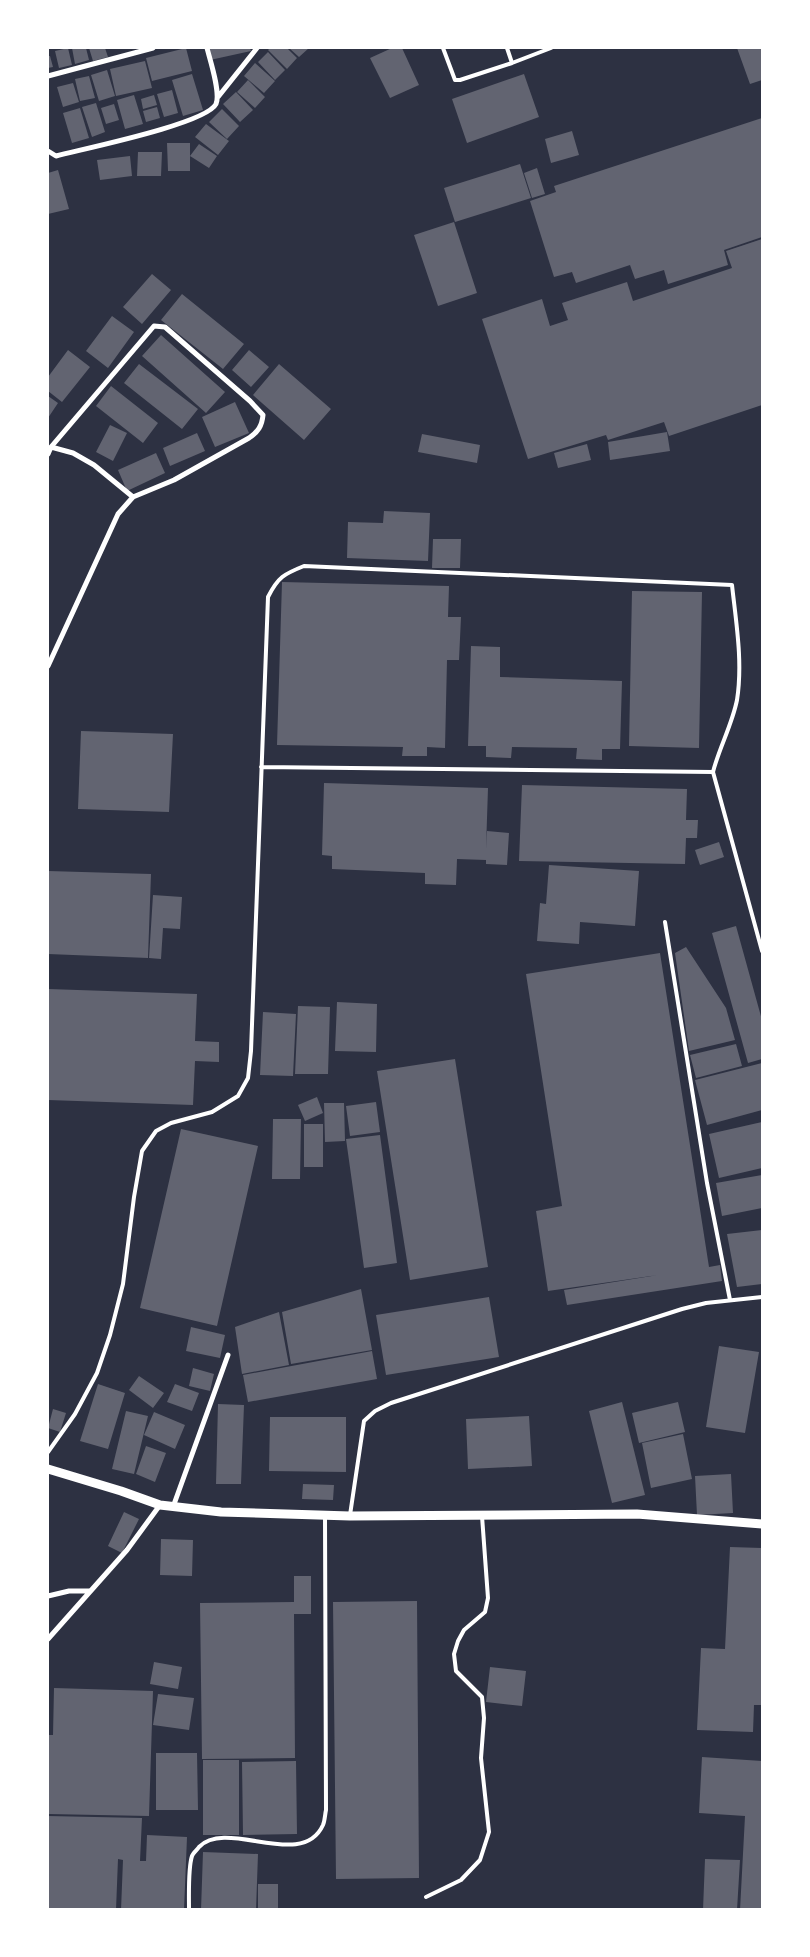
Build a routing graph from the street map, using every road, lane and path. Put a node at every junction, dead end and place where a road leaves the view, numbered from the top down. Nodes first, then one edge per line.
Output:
1 (153, 48) edge
2 (207, 48) edge
3 (256, 48) edge
4 (443, 48) edge
5 (507, 48) edge
6 (551, 48) edge
7 (512, 63) junction
8 (48, 76) edge
9 (218, 97) junction
10 (48, 151) edge
11 (51, 447) junction
12 (48, 454) edge
13 (133, 498) junction
14 (48, 666) edge
15 (262, 767) junction
16 (713, 772) junction
17 (665, 922) dead end
18 (762, 951) edge
19 (762, 1297) edge
20 (730, 1300) junction
21 (228, 1355) dead end
22 (48, 1452) edge
23 (48, 1469) edge
24 (160, 1505) junction
25 (174, 1507) junction
26 (325, 1516) junction
27 (350, 1516) junction
28 (482, 1516) junction
29 (762, 1524) edge
30 (90, 1590) junction
31 (48, 1596) edge
32 (48, 1639) edge
33 (426, 1897) dead end
34 (189, 1910) edge

1 - 8 street
2 - 9 street
3 - 9 street
4 - 7 lane
5 - 7 lane
6 - 7 lane
9 - 10 street
11 - 12 street
11 - 13 street
11 - 13 street
13 - 14 street
15 - 16 lane
15 - 16 lane
15 - 22 lane
16 - 18 lane
17 - 20 lane
19 - 20 lane
20 - 27 lane
21 - 25 street
23 - 24 street
24 - 25 street
24 - 30 street
25 - 26 street
26 - 27 street
26 - 34 lane
27 - 28 street
28 - 29 street
28 - 33 lane
30 - 31 street
30 - 32 street

